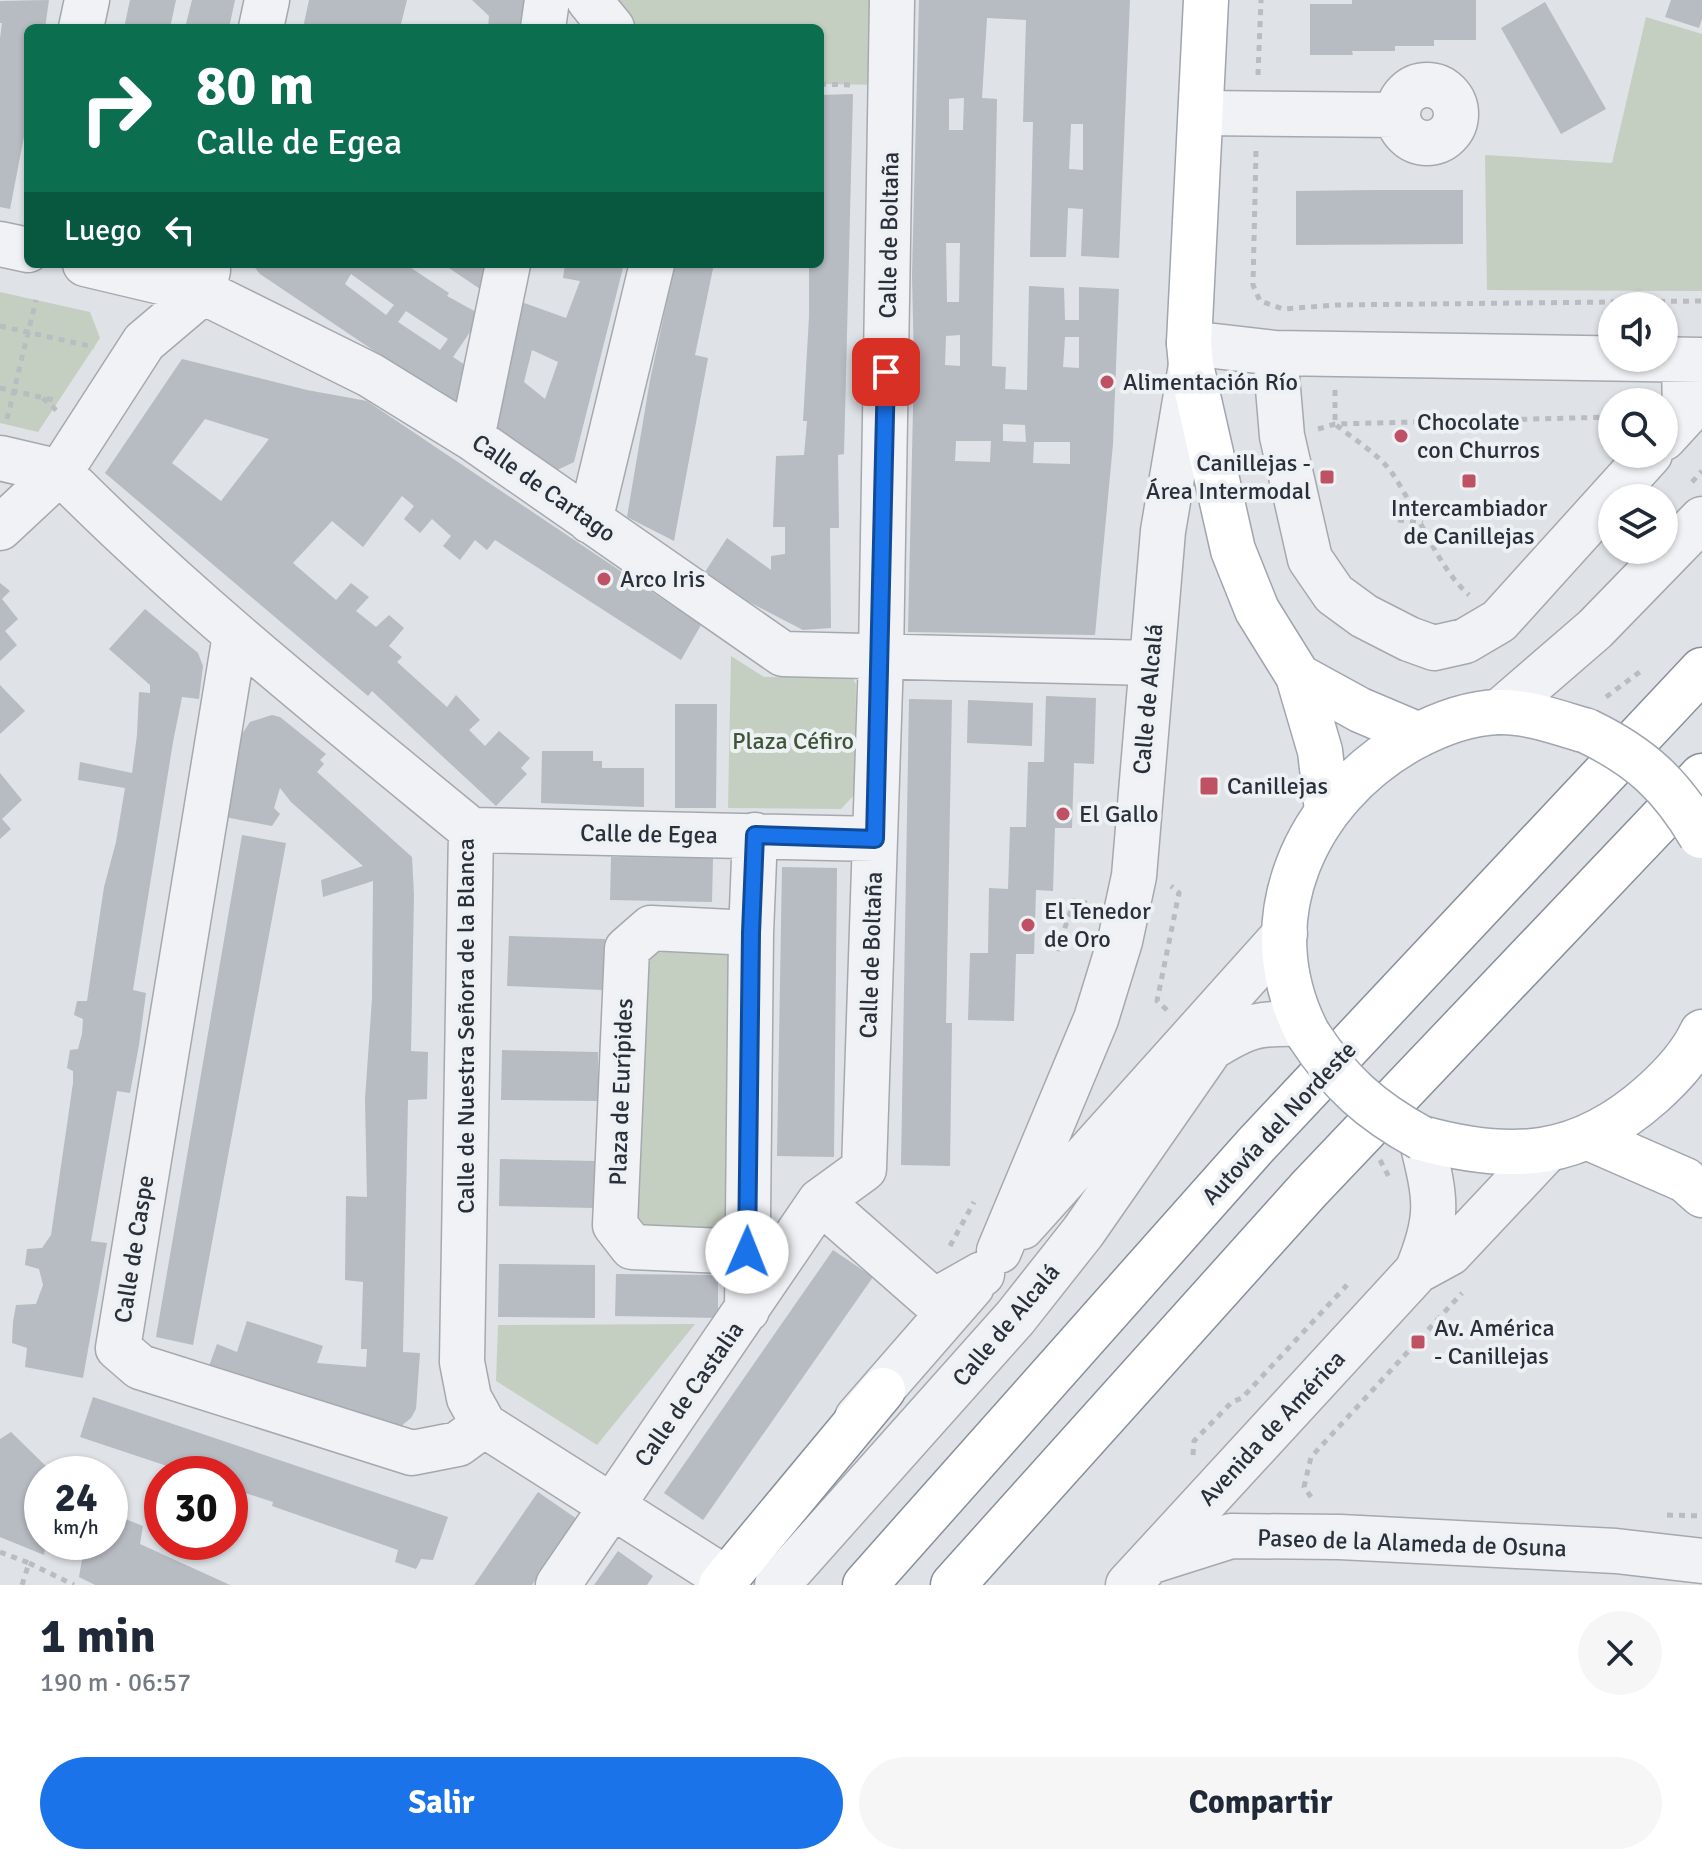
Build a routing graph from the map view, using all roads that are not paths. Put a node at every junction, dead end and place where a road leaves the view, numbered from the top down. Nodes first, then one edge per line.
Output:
1 (87, 0) edge
2 (267, 0) edge
3 (547, 0) edge
4 (589, 0) edge
5 (892, 0) edge
6 (1206, 0) edge
7 (82, 24) edge
8 (262, 24) edge
9 (544, 24) edge
10 (609, 24) edge
11 (1201, 113) junction
12 (1398, 115) dead end
13 (0, 244) edge
14 (24, 249) edge
15 (120, 268) edge
16 (507, 268) edge
17 (651, 268) edge
18 (206, 278) edge
19 (1275, 353) junction
20 (1190, 354) junction
21 (1693, 360) edge
22 (1678, 423) edge
23 (472, 438) junction
24 (3, 441) edge
25 (1637, 468) edge
26 (60, 472) junction
27 (1702, 519) edge
28 (590, 521) junction
29 (0, 528) edge
30 (1702, 561) edge
31 (235, 635) junction
32 (881, 658) junction
33 (1151, 663) junction
34 (1702, 670) edge
35 (1298, 676) junction
36 (1519, 715) junction
37 (1419, 735) junction
38 (1702, 776) edge
39 (1327, 811) junction
40 (471, 830) junction
41 (755, 835) junction
42 (1702, 837) edge
43 (875, 839) junction
44 (751, 933) junction
45 (1285, 934) junction
46 (1305, 1029) junction
47 (1700, 1051) edge
48 (1421, 1138) junction
49 (1589, 1138) junction
50 (1546, 1151) junction
51 (1702, 1195) edge
52 (820, 1201) junction
53 (747, 1252) junction
54 (991, 1263) junction
55 (1417, 1271) junction
56 (747, 1310) junction
57 (883, 1390) joint
58 (484, 1425) junction
59 (613, 1505) junction
60 (1702, 1561) edge
61 (1141, 1577) edge
62 (712, 1580) edge
63 (558, 1585) edge
64 (777, 1585) edge
65 (865, 1585) edge
66 (953, 1585) edge

1 - 7 street
2 - 8 street
3 - 9 street
4 - 10 street
5 - 32 street, Calle de Boltaña
6 - 11 main road, Calle de Alcalá
11 - 12 street
11 - 20 main road, Calle de Alcalá
13 - 14 street
15 - 18 street, Calle de Cartago
16 - 23 street
17 - 28 street
18 - 23 street, Calle de Cartago
18 - 26 street
19 - 20 street
19 - 21 street
19 - 25 street
20 - 33 street, Calle de Alcalá
20 - 35 main road, Calle de Alcalá
21 - 22 street
23 - 28 street, Calle de Cartago
24 - 26 street
26 - 29 street
26 - 31 street, Calle de Nuestra Señora de la Blanca
27 - 36 street
28 - 32 street, Calle de Cartago
30 - 36 street
31 - 40 street, Calle de Nuestra Señora de la Blanca
31 - 58 street, Calle de Caspe
32 - 33 street, Calle de Cartago
32 - 43 street, Calle de Boltaña
33 - 54 street, Calle de Alcalá
34 - 65 main road, Autovía del Nordeste
35 - 37 main road, Calle de Alcalá
35 - 39 main road, Calle de Alcalá
36 - 37 main road
36 - 42 main road, bridge
37 - 39 main road
38 - 66 main road
39 - 45 main road
40 - 41 street, Calle de Egea
40 - 58 street, Calle de Nuestra Señora de la Blanca
41 - 43 street, Calle de Egea
41 - 44 street
43 - 52 street, Calle de Boltaña
44 - 53 street
44 - 53 street, Plaza de Eurípides
45 - 46 main road
45 - 54 street, Calle de Alcalá
46 - 48 main road, bridge
46 - 64 street, Calle de Alcalá
47 - 49 main road
48 - 50 main road
48 - 55 street, Avenida de América
49 - 50 main road
49 - 51 main road
50 - 55 street, Avenida de América
52 - 54 street
52 - 56 street, Calle de Castalia
53 - 56 street
54 - 57 street, Calle de Alcalá
55 - 61 street, Avenida de América
56 - 59 street, Calle de Castalia
57 - 62 main road
58 - 59 street
59 - 62 street
59 - 63 street, Calle de Castalia
60 - 61 street, Paseo de la Alameda de Osuna

